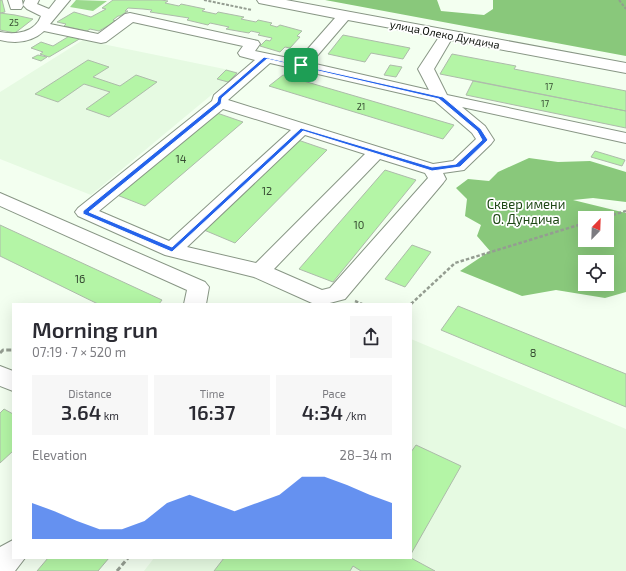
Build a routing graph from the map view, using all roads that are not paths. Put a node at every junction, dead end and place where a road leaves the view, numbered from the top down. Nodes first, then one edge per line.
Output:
1 (32, 0) edge
2 (63, 0) edge
3 (264, 0) edge
4 (345, 15) junction
5 (44, 22) junction
6 (448, 34) junction
7 (1, 40) edge
8 (266, 58) junction
9 (301, 65) junction
10 (626, 68) edge
11 (441, 98) junction
12 (220, 103) junction
13 (302, 129) junction
14 (626, 138) edge
15 (376, 153) junction
16 (432, 169) junction
17 (0, 199) edge
18 (172, 250) junction
19 (260, 271) junction
20 (194, 303) edge
21 (12, 554) edge
22 (0, 568) edge

1 - 5 street
2 - 5 street
3 - 4 street, улица Олеко Дундича
4 - 6 street, улица Олеко Дундича
4 - 9 street
5 - 7 street
5 - 8 street
6 - 10 street, улица Олеко Дундича
6 - 11 street
8 - 9 street
8 - 12 street
9 - 11 street
11 - 14 street
11 - 16 street
12 - 13 street
12 - 18 street
13 - 15 street
13 - 18 street
15 - 16 street
15 - 19 street
16 - 19 street
17 - 20 street
18 - 19 street
21 - 22 street

